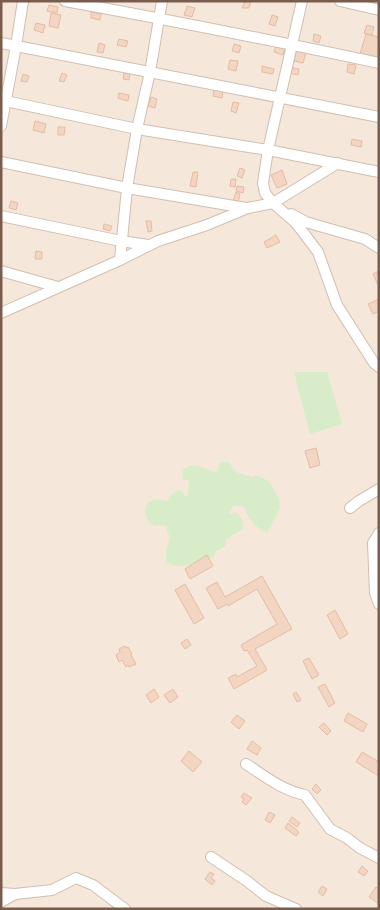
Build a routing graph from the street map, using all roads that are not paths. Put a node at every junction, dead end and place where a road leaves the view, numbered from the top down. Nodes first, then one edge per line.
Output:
1 (23, 1) edge
2 (66, 1) edge
3 (162, 1) edge
4 (302, 1) edge
5 (340, 1) edge
6 (379, 10) edge
7 (158, 18) junction
8 (1, 43) edge
9 (292, 44) junction
10 (16, 46) junction
11 (379, 63) edge
12 (150, 72) junction
13 (280, 97) junction
14 (4, 100) edge
15 (379, 117) edge
16 (1, 126) edge
17 (137, 129) junction
18 (268, 150) junction
19 (1, 162) edge
20 (338, 163) junction
21 (379, 172) edge
22 (127, 188) junction
23 (273, 203) junction
24 (248, 208) junction
25 (1, 216) edge
26 (121, 241) junction
27 (148, 245) junction
28 (379, 248) edge
29 (120, 260) junction
30 (1, 271) edge
31 (58, 287) junction
32 (1, 313) edge
33 (379, 367) edge
34 (379, 488) edge
35 (350, 508) dead end
36 (379, 533) edge
37 (379, 604) edge
38 (246, 764) dead end
39 (211, 857) dead end
40 (379, 858) edge
41 (1, 893) edge
42 (15, 894) junction
43 (1, 902) edge
44 (125, 909) edge
45 (296, 909) edge

1 - 10 street
2 - 7 street
3 - 7 street
4 - 9 street
5 - 6 street
7 - 9 street
7 - 12 street
8 - 10 street
9 - 11 street
9 - 13 street
10 - 12 street
10 - 14 street
12 - 13 street
12 - 17 street
13 - 15 street
13 - 18 street
14 - 16 street
14 - 17 street
17 - 18 street
17 - 22 street
18 - 20 street
18 - 23 street
19 - 22 street
20 - 21 street
20 - 23 street
22 - 24 street
22 - 26 street
23 - 24 street
23 - 28 street
23 - 33 street
24 - 27 street
25 - 26 street
26 - 27 street
26 - 29 street
27 - 29 street
29 - 31 street
30 - 31 street
31 - 32 street
34 - 35 street
36 - 37 street
38 - 40 street
39 - 45 street
41 - 42 street
42 - 43 street
42 - 44 street

